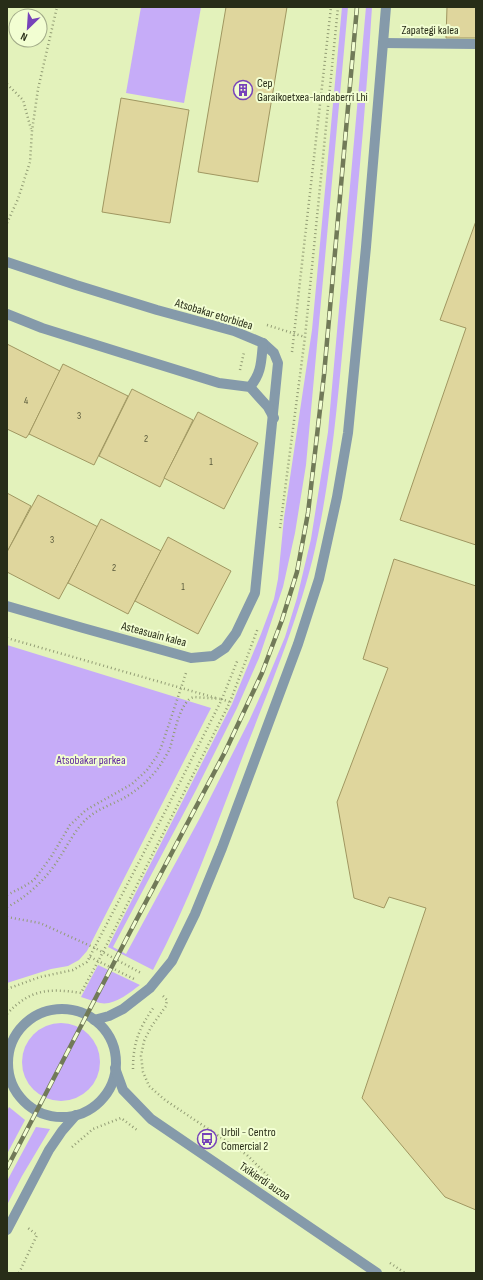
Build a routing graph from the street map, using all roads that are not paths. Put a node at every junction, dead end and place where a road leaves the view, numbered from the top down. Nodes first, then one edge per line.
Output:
1 (386, 7) edge
2 (383, 43) junction
3 (476, 44) edge
4 (7, 262) edge
5 (7, 314) edge
6 (263, 344) junction
7 (250, 388) junction
8 (274, 418) junction
9 (7, 606) edge
10 (94, 1020) junction
11 (116, 1068) junction
12 (8, 1075) edge
13 (76, 1116) junction
14 (7, 1230) edge
15 (376, 1273) edge

1 - 2 street
2 - 3 street, Zapategi kalea
2 - 10 street
4 - 6 street, Atsobakar etorbidea
5 - 7 street
6 - 7 street
6 - 8 street, Atsobakar etorbidea
7 - 8 street
8 - 9 street, Asteasuain kalea
10 - 11 street
10 - 12 street
11 - 13 street
11 - 15 street, Txikierdi auzoa
12 - 13 street
13 - 14 street

